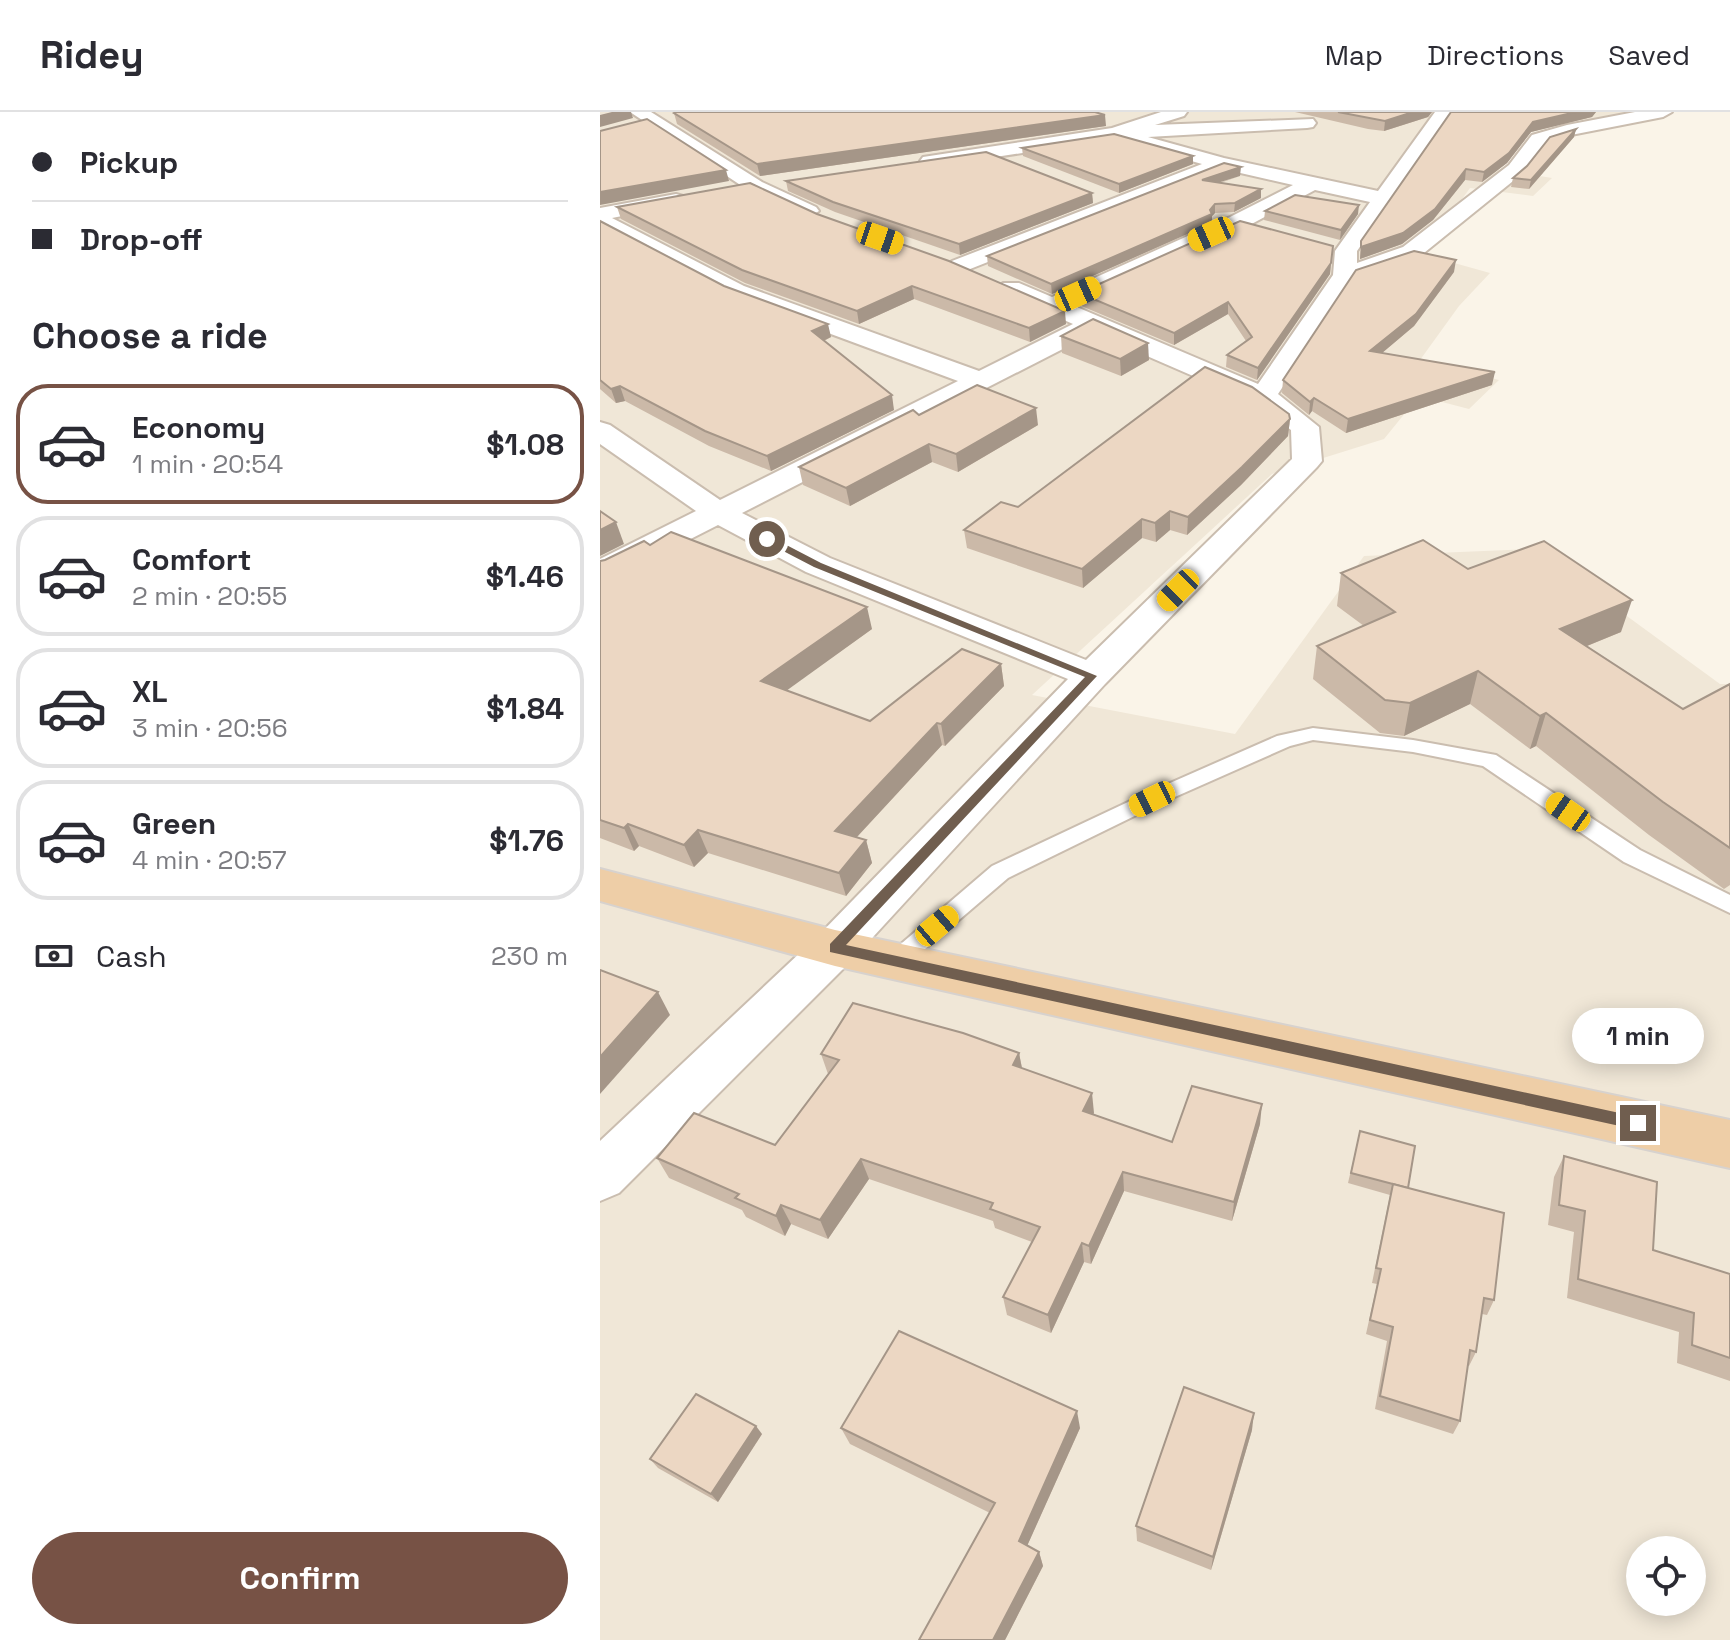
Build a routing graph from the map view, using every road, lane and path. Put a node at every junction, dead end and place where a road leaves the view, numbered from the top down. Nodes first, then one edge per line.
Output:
1 (1178, 112) edge
2 (1444, 112) edge
3 (1663, 112) edge
4 (650, 119) edge
5 (1074, 120) edge
6 (1307, 123) dead end
7 (1115, 133) junction
8 (989, 153) junction
9 (1221, 163) junction
10 (911, 164) edge
11 (1018, 165) edge
12 (1312, 183) junction
13 (1091, 193) edge
14 (693, 197) edge
15 (1381, 198) junction
16 (1127, 200) junction
17 (1164, 204) edge
18 (1209, 215) edge
19 (600, 217) edge
20 (1238, 222) junction
21 (842, 224) edge
22 (1269, 230) edge
23 (1345, 275) junction
24 (1051, 306) junction
25 (1092, 324) junction
26 (980, 380) junction
27 (1263, 396) junction
28 (600, 431) edge
29 (717, 512) junction
30 (600, 572) edge
31 (1092, 676) junction
32 (600, 885) edge
33 (1730, 905) edge
34 (835, 948) junction
35 (896, 961) junction
36 (1730, 1144) edge
37 (600, 1176) edge

1 - 7 street
2 - 15 street
3 - 23 street
4 - 21 street
5 - 7 street
6 - 7 street
7 - 8 street
7 - 9 street
8 - 10 street
8 - 11 street
9 - 12 street
9 - 16 street
12 - 15 street
12 - 20 street
13 - 16 street
14 - 19 street
15 - 23 street
16 - 17 street
16 - 24 street
18 - 20 street
19 - 26 street
20 - 22 street
20 - 24 street
23 - 27 street
24 - 25 street
25 - 26 street
25 - 27 street
26 - 29 street
27 - 31 street
28 - 29 street
29 - 30 street
29 - 31 street
31 - 34 street
32 - 34 highway
33 - 35 lane
34 - 35 highway
34 - 37 street
35 - 36 highway

